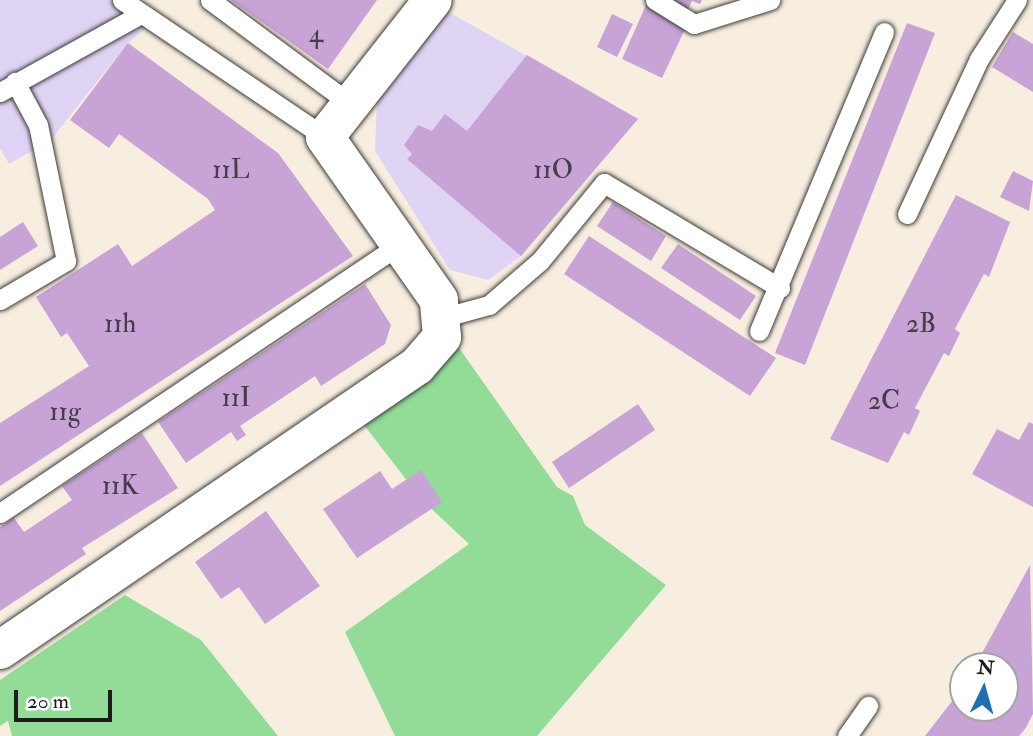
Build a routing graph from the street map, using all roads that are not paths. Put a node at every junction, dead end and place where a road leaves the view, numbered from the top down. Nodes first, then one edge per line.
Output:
1 (122, 0) edge
2 (210, 0) edge
3 (433, 0) edge
4 (655, 0) edge
5 (770, 0) edge
6 (1017, 0) edge
7 (141, 14) junction
8 (884, 32) dead end
9 (7, 87) edge
10 (349, 103) junction
11 (325, 137) junction
12 (907, 214) dead end
13 (402, 243) junction
14 (780, 288) junction
15 (0, 300) edge
16 (440, 318) junction
17 (759, 331) dead end
18 (0, 513) edge
19 (0, 650) edge
20 (867, 706) dead end
21 (847, 736) edge

1 - 7 lane
2 - 10 lane
3 - 10 street
4 - 5 lane
6 - 12 lane
7 - 9 lane
7 - 11 lane
8 - 14 lane
9 - 15 lane
10 - 11 street
11 - 13 street
13 - 16 street
13 - 18 lane
14 - 16 lane
14 - 17 lane
16 - 19 street
20 - 21 lane

